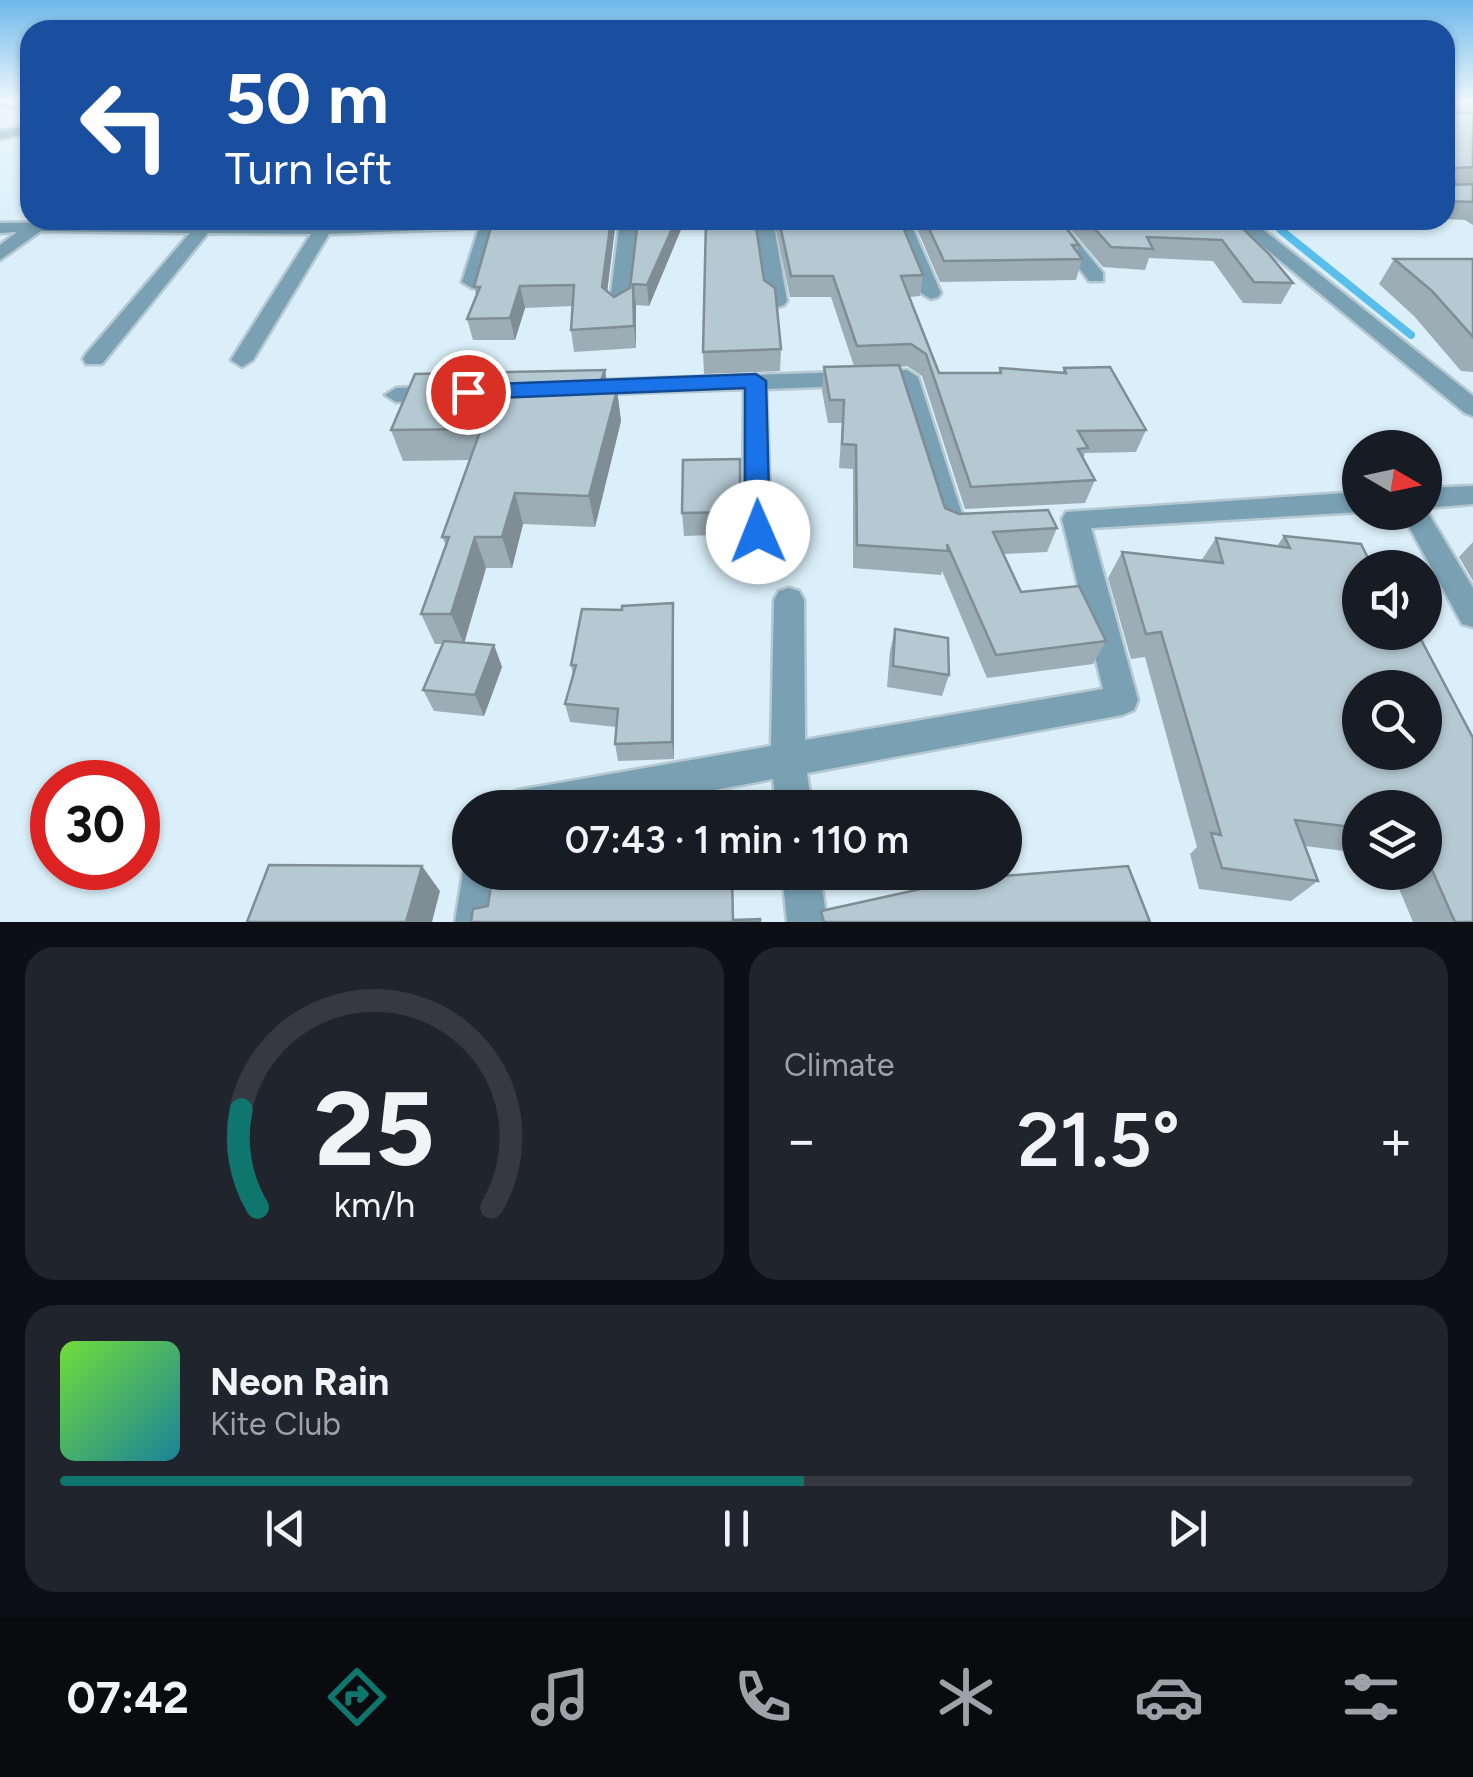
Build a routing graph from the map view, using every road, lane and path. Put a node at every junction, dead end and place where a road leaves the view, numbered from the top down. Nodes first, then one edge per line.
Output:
1 (31, 230) edge
2 (201, 230) edge
3 (323, 230) edge
4 (486, 230) edge
5 (628, 230) edge
6 (766, 230) edge
7 (904, 230) edge
8 (1059, 230) edge
9 (1252, 230) edge
10 (0, 254) edge
11 (1096, 277) dead end
12 (472, 282) edge
13 (932, 292) dead end
14 (777, 301) edge
15 (619, 309) edge
16 (94, 359) dead end
17 (242, 360) dead end
18 (756, 381) junction
19 (547, 389) edge
20 (471, 392) edge
21 (396, 395) dead end
22 (1473, 408) edge
23 (1473, 495) edge
24 (1442, 497) edge
25 (1342, 503) edge
26 (987, 523) edge
27 (1424, 530) edge
28 (758, 532) dead end
29 (790, 600) dead end
30 (1473, 615) edge
31 (788, 760) junction
32 (620, 790) edge
33 (792, 790) edge
34 (479, 890) edge
35 (803, 890) edge
36 (474, 922) edge
37 (807, 922) edge

1 - 10 street
2 - 16 street
3 - 17 street
4 - 12 street
5 - 15 street
6 - 14 street
7 - 13 street
8 - 11 street
9 - 22 street
18 - 19 street
18 - 26 street
18 - 28 street
20 - 21 street
23 - 24 street
25 - 31 street
27 - 30 street
29 - 31 street
31 - 32 street
31 - 33 street
34 - 36 street
35 - 37 street

